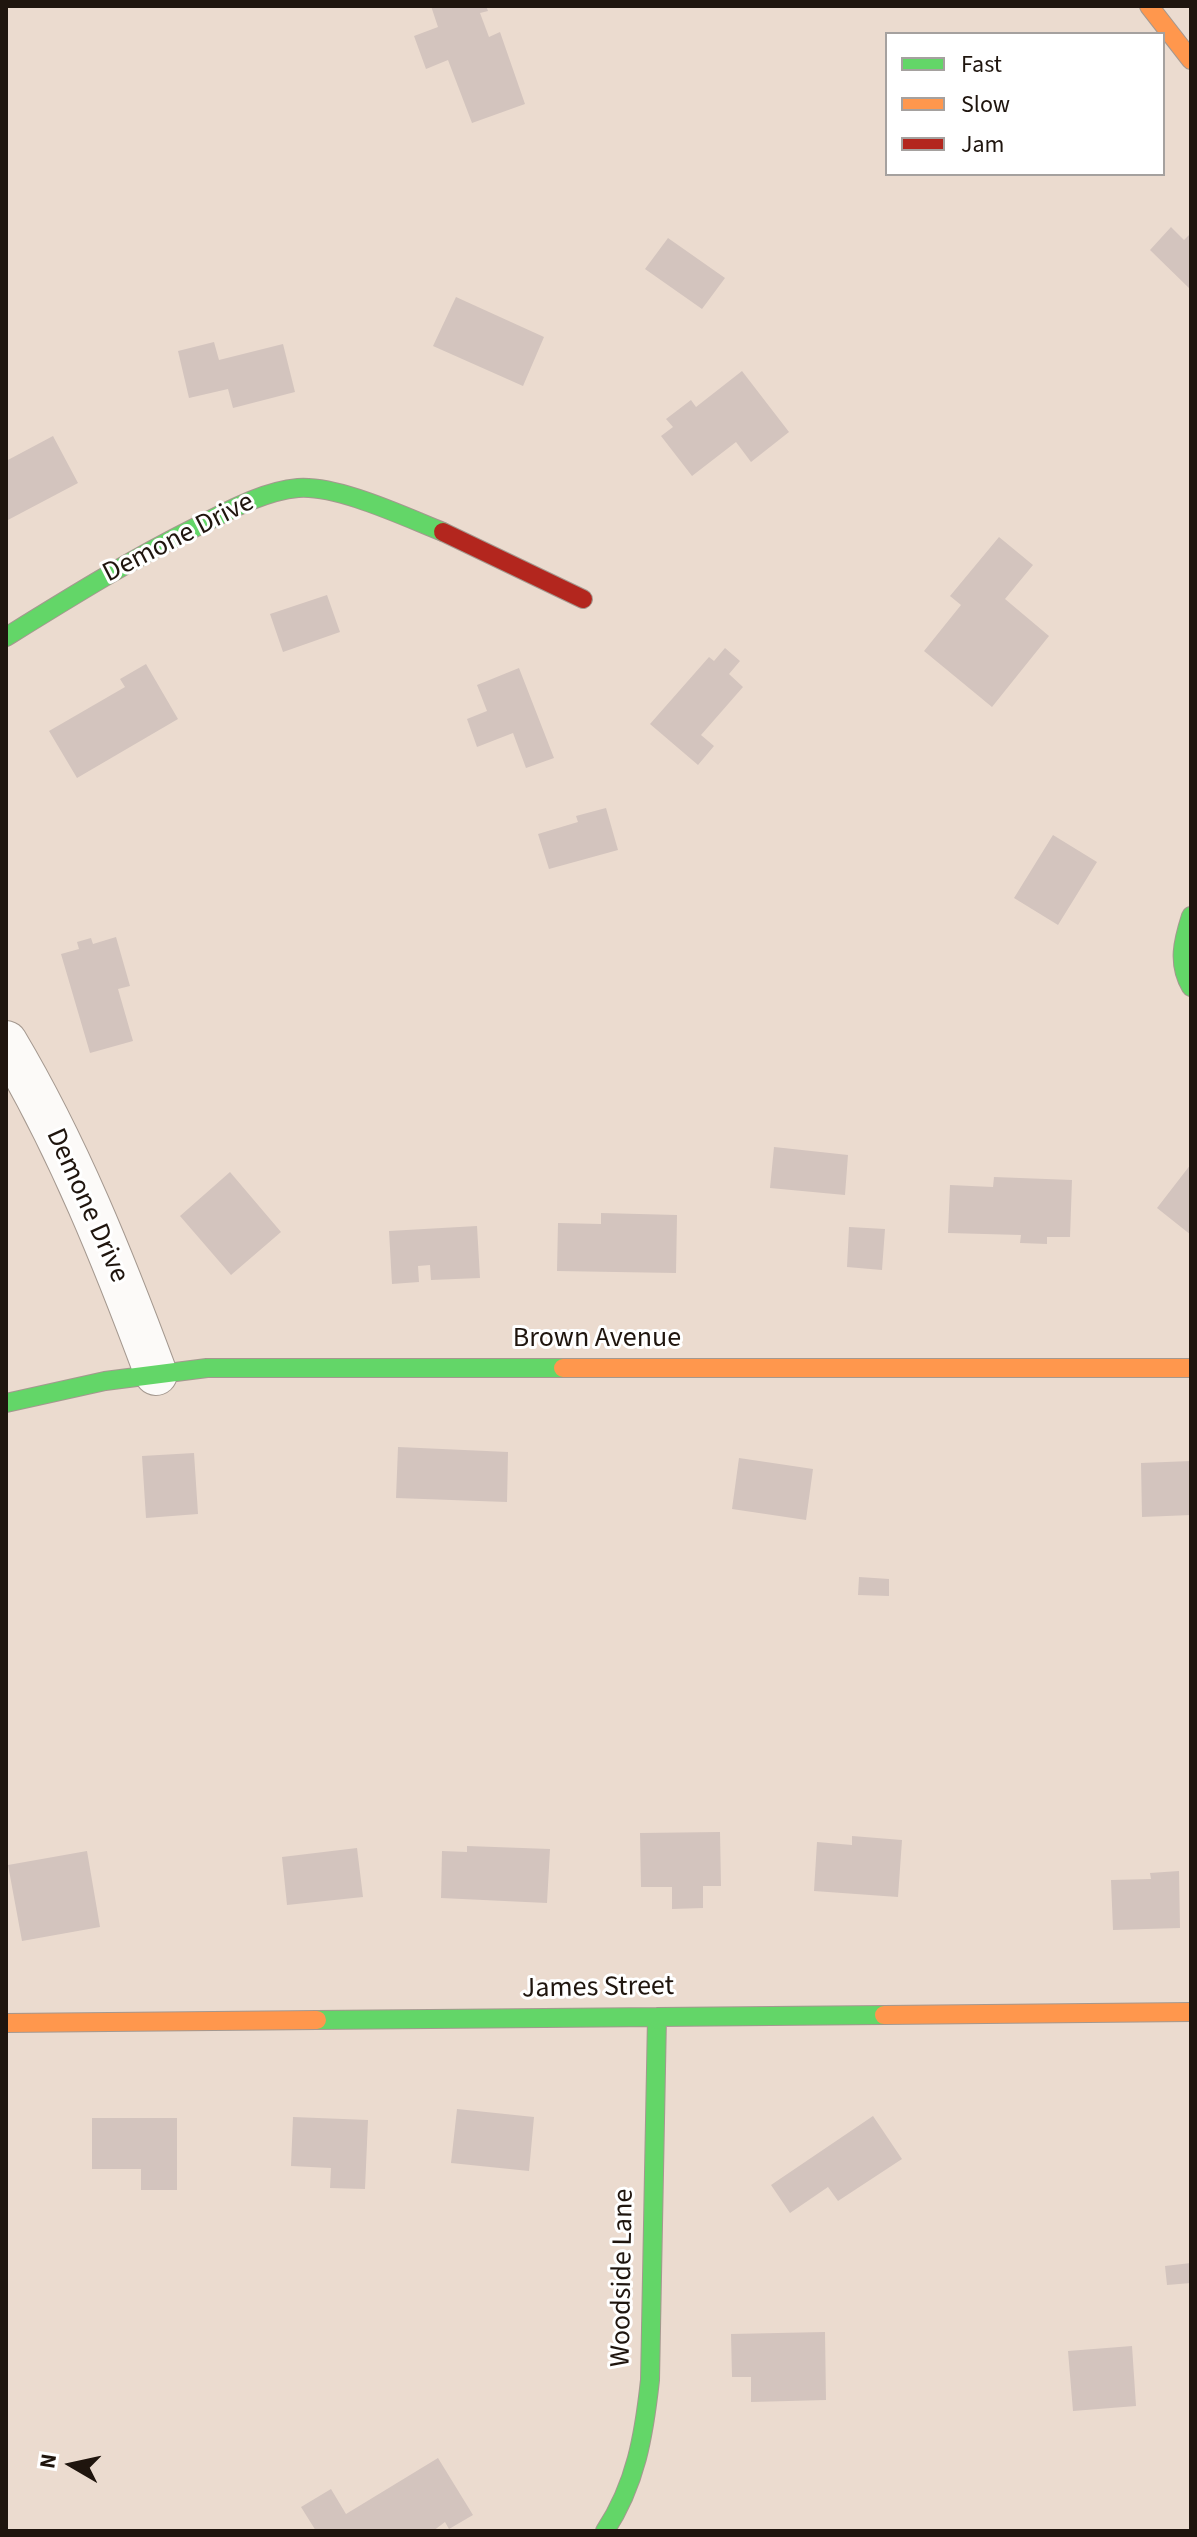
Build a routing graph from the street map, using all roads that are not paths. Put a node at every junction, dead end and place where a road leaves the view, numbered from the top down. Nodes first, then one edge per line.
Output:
1 (1149, 6) edge
2 (1191, 60) edge
3 (583, 599) dead end
4 (6, 637) edge
5 (1191, 916) edge
6 (1191, 987) edge
7 (6, 1042) edge
8 (1191, 1368) edge
9 (156, 1374) junction
10 (6, 1403) edge
11 (1191, 2012) edge
12 (657, 2017) junction
13 (6, 2023) edge
14 (605, 2531) edge

1 - 2 street
3 - 4 street, Demone Drive
5 - 6 street
7 - 9 street, Demone Drive
8 - 9 street, Brown Avenue
9 - 10 street, Brown Avenue
11 - 12 street, James Street
12 - 13 street, James Street
12 - 14 street, Woodside Lane

